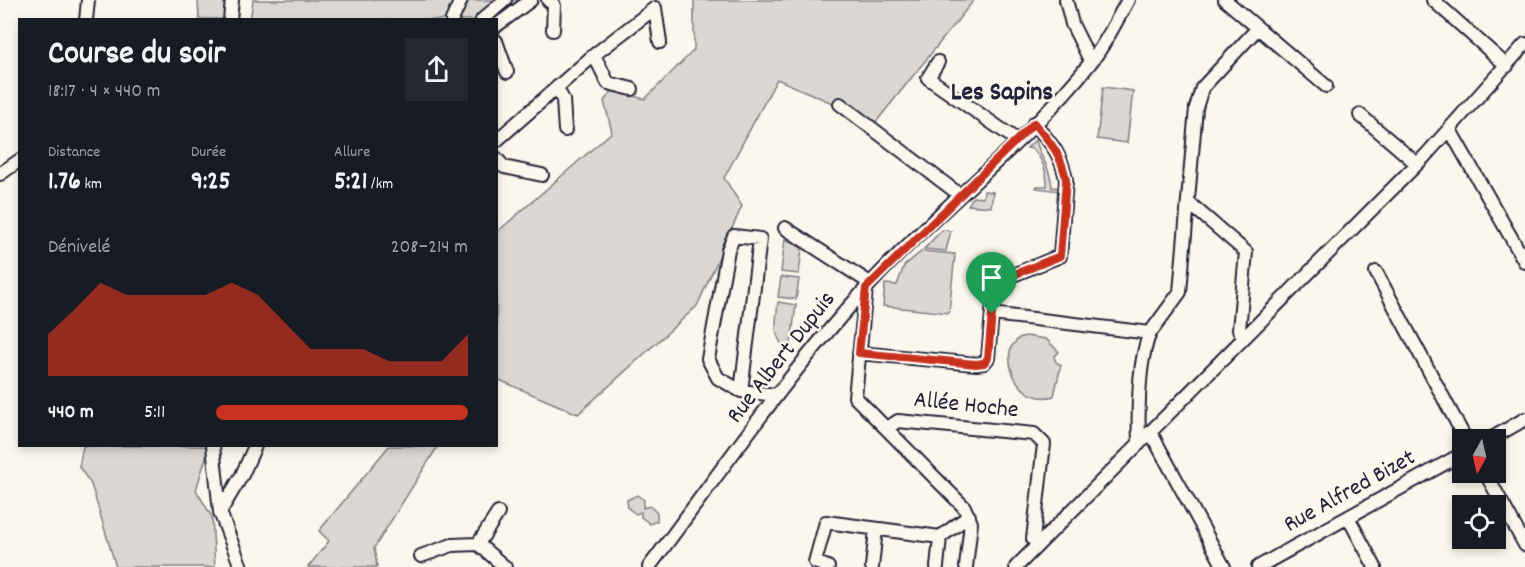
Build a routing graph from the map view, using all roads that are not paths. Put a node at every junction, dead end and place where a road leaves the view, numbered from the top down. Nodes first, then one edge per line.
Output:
1 (88, 0) edge
2 (232, 0) edge
3 (461, 0) edge
4 (505, 0) edge
5 (531, 0) edge
6 (548, 0) edge
7 (1128, 0) edge
8 (1226, 0) edge
9 (1433, 0) edge
10 (1067, 1) edge
11 (86, 18) edge
12 (230, 18) edge
13 (453, 18) edge
14 (484, 18) edge
15 (498, 25) edge
16 (1258, 28) junction
17 (553, 30) dead end
18 (660, 42) dead end
19 (1525, 44) edge
20 (498, 47) edge
21 (594, 55) junction
22 (938, 62) dead end
23 (1091, 62) junction
24 (1507, 66) junction
25 (507, 72) dead end
26 (1326, 86) dead end
27 (557, 88) junction
28 (633, 89) dead end
29 (840, 104) dead end
30 (1360, 115) dead end
31 (1034, 123) junction
32 (565, 130) dead end
33 (1450, 130) junction
34 (498, 139) edge
35 (1018, 141) junction
36 (498, 160) edge
37 (18, 161) edge
38 (1417, 164) junction
39 (0, 174) edge
40 (542, 175) dead end
41 (960, 195) junction
42 (1189, 202) junction
43 (785, 228) dead end
44 (1525, 262) edge
45 (1376, 272) dead end
46 (868, 286) junction
47 (992, 314) junction
48 (1150, 333) junction
49 (1245, 337) junction
50 (859, 353) junction
51 (741, 391) junction
52 (776, 395) junction
53 (1525, 419) edge
54 (887, 428) junction
55 (1460, 429) edge
56 (1506, 430) edge
57 (1150, 433) junction
58 (1139, 444) junction
59 (213, 447) edge
60 (255, 447) edge
61 (1452, 460) edge
62 (1491, 483) edge
63 (220, 512) junction
64 (498, 513) dead end
65 (969, 516) junction
66 (1348, 517) junction
67 (876, 529) junction
68 (940, 537) junction
69 (478, 544) junction
70 (1037, 545) junction
71 (1525, 545) edge
72 (421, 556) dead end
73 (1021, 564) edge
74 (241, 567) edge
75 (505, 567) edge
76 (649, 567) edge
77 (828, 567) edge
78 (872, 567) edge
79 (937, 567) edge
80 (966, 567) edge
81 (1224, 567) edge
82 (1258, 567) edge
83 (1375, 567) edge

1 - 11 street
2 - 12 street
3 - 13 street
4 - 14 street
5 - 15 street
6 - 17 street
7 - 23 street, Rue Albert Dupuis
8 - 16 street
9 - 24 street
10 - 23 street
16 - 26 street
16 - 42 street
18 - 21 street
19 - 24 street
20 - 25 street
21 - 27 street
21 - 28 street
22 - 35 street
23 - 31 street, Rue Albert Dupuis
24 - 33 street
27 - 32 street
27 - 34 street
29 - 41 street
30 - 38 street
31 - 35 street, Rue Albert Dupuis
31 - 47 street
33 - 38 street
33 - 44 street
35 - 41 street, Rue Albert Dupuis
36 - 40 street
37 - 39 street
38 - 49 street
41 - 46 street, Rue Albert Dupuis
42 - 48 street
42 - 49 street
43 - 46 street
45 - 55 street
46 - 50 street
46 - 52 street, Rue Albert Dupuis
47 - 48 street
47 - 50 street
48 - 58 street
49 - 57 street
50 - 54 street
51 - 51 street
51 - 52 street
52 - 76 street, Rue Albert Dupuis
53 - 56 street
54 - 65 street
54 - 70 street, Allée Hoche
57 - 58 street
57 - 81 street
58 - 70 street
59 - 63 street
60 - 63 street
61 - 66 street, Rue Alfred Bizet
62 - 71 street
63 - 74 street
64 - 69 street
65 - 68 street
65 - 80 street
66 - 82 street, Rue Alfred Bizet
66 - 83 street
67 - 68 street
67 - 77 street
67 - 78 street
68 - 79 street
69 - 72 street
69 - 75 street
70 - 73 street

